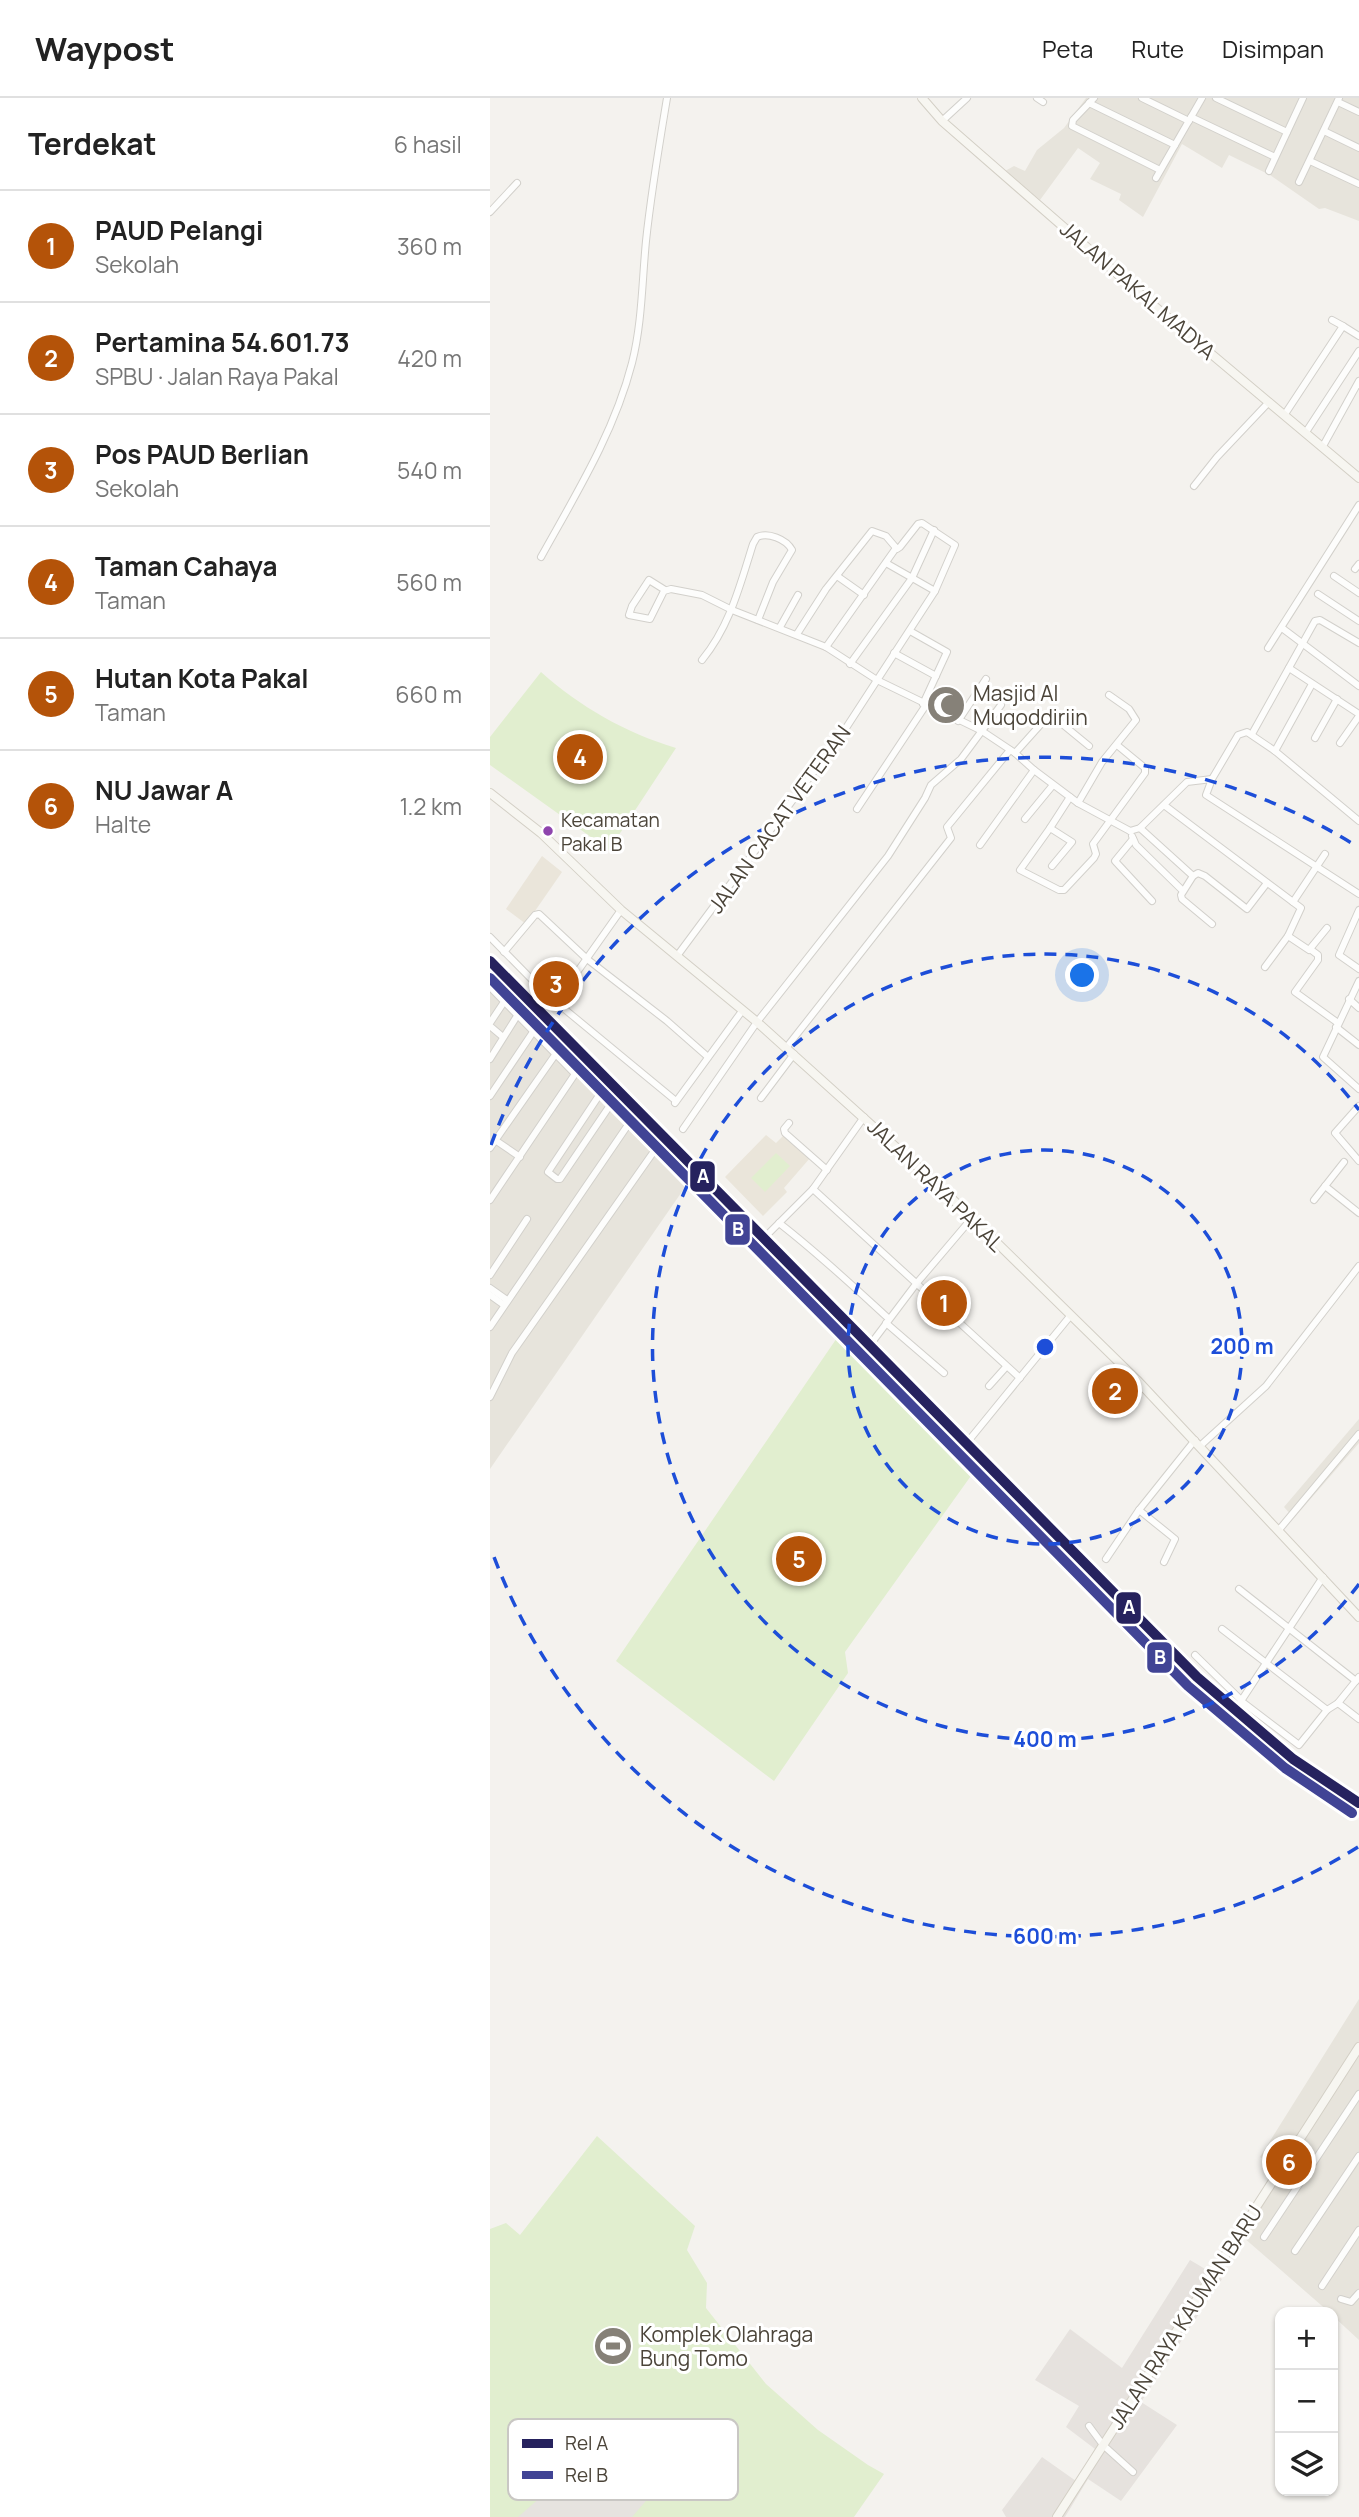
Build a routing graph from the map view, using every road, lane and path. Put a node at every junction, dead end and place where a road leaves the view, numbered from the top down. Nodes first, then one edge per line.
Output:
1 (667, 98) edge
2 (922, 98) edge
3 (967, 98) edge
4 (1142, 98) edge
5 (1202, 98) edge
6 (1216, 98) edge
7 (1292, 98) edge
8 (1302, 100) edge
9 (1338, 100) edge
10 (1092, 101) edge
11 (1359, 112) edge
12 (1190, 119) junction
13 (942, 121) junction
14 (1324, 131) junction
15 (1287, 132) junction
16 (1175, 145) junction
17 (1359, 148) edge
18 (1275, 156) junction
19 (1310, 161) junction
20 (1160, 170) junction
21 (1269, 171) dead end
22 (1156, 178) dead end
23 (516, 183) dead end
24 (1299, 183) dead end
25 (1359, 184) edge
26 (490, 212) edge
27 (1332, 320) dead end
28 (1343, 326) junction
29 (1359, 336) edge
30 (1359, 351) edge
31 (1359, 381) edge
32 (1269, 402) junction
33 (1285, 414) junction
34 (1306, 432) junction
35 (1323, 446) junction
36 (1359, 478) edge
37 (1194, 486) dead end
38 (1359, 505) edge
39 (933, 530) junction
40 (896, 548) junction
41 (541, 557) dead end
42 (886, 564) junction
43 (837, 576) junction
44 (1334, 576) dead end
45 (912, 578) junction
46 (665, 590) junction
47 (936, 591) junction
48 (1359, 593) edge
49 (798, 594) dead end
50 (1318, 594) dead end
51 (864, 595) junction
52 (732, 610) junction
53 (758, 620) junction
54 (1359, 621) edge
55 (780, 627) junction
56 (1282, 628) junction
57 (909, 631) junction
58 (797, 634) junction
59 (1303, 642) junction
60 (1359, 643) edge
61 (825, 647) junction
62 (1268, 649) dead end
63 (894, 653) junction
64 (702, 660) dead end
65 (850, 664) junction
66 (1289, 668) junction
67 (936, 676) junction
68 (986, 679) dead end
69 (877, 680) junction
70 (1312, 684) junction
71 (1359, 686) edge
72 (1109, 695) dead end
73 (1337, 699) junction
74 (924, 704) junction
75 (1001, 705) dead end
76 (1359, 715) edge
77 (958, 721) junction
78 (982, 731) junction
79 (1252, 734) junction
80 (1315, 738) dead end
81 (1340, 743) dead end
82 (1118, 745) junction
83 (1089, 746) dead end
84 (1013, 751) junction
85 (1275, 751) junction
86 (1034, 770) junction
87 (1212, 779) junction
88 (1053, 785) junction
89 (490, 793) edge
90 (1070, 797) junction
91 (1078, 803) junction
92 (1164, 805) junction
93 (857, 809) dead end
94 (1025, 819) dead end
95 (1110, 819) junction
96 (1359, 821) edge
97 (1050, 828) junction
98 (1140, 828) junction
99 (1130, 831) junction
100 (1133, 839) junction
101 (980, 845) dead end
102 (1325, 855) dead end
103 (1052, 866) dead end
104 (1316, 868) junction
105 (1193, 876) junction
106 (1267, 883) junction
107 (1183, 891) junction
108 (1359, 892) edge
109 (1152, 901) dead end
110 (1293, 902) junction
111 (621, 910) junction
112 (1359, 911) edge
113 (1212, 924) dead end
114 (1327, 928) dead end
115 (1288, 936) junction
116 (490, 937) edge
117 (683, 949) junction
118 (1310, 949) junction
119 (504, 952) junction
120 (586, 959) junction
121 (1265, 967) dead end
122 (1359, 969) edge
123 (1359, 981) edge
124 (490, 987) edge
125 (1349, 999) junction
126 (504, 1002) junction
127 (556, 1002) junction
128 (1359, 1008) edge
129 (742, 1011) junction
130 (517, 1016) junction
131 (760, 1019) junction
132 (1333, 1022) junction
133 (490, 1024) edge
134 (533, 1032) junction
135 (503, 1037) junction
136 (1359, 1045) edge
137 (790, 1051) junction
138 (555, 1055) junction
139 (708, 1057) junction
140 (490, 1059) edge
141 (575, 1074) junction
142 (604, 1088) junction
143 (1359, 1089) edge
144 (490, 1096) edge
145 (615, 1098) junction
146 (761, 1098) dead end
147 (1359, 1106) edge
148 (864, 1117) junction
149 (632, 1119) junction
150 (789, 1123) dead end
151 (683, 1129) dead end
152 (495, 1140) junction
153 (490, 1148) edge
154 (520, 1157) junction
155 (1359, 1161) edge
156 (1344, 1162) dead end
157 (827, 1170) junction
158 (1325, 1186) junction
159 (813, 1189) junction
160 (490, 1200) edge
161 (1314, 1200) dead end
162 (1359, 1213) edge
163 (972, 1218) junction
164 (527, 1219) dead end
165 (779, 1223) junction
166 (768, 1234) dead end
167 (1359, 1266) edge
168 (490, 1275) edge
169 (916, 1284) junction
170 (490, 1288) edge
171 (490, 1295) edge
172 (505, 1302) junction
173 (1071, 1315) junction
174 (888, 1321) junction
175 (490, 1327) edge
176 (867, 1349) dead end
177 (1006, 1367) junction
178 (944, 1373) dead end
179 (1020, 1378) junction
180 (989, 1386) dead end
181 (490, 1397) edge
182 (1359, 1434) edge
183 (970, 1439) dead end
184 (1197, 1443) junction
185 (1139, 1510) junction
186 (1278, 1531) junction
187 (1106, 1559) dead end
188 (1164, 1562) dead end
189 (1323, 1577) junction
190 (1240, 1589) dead end
191 (1359, 1617) edge
192 (1289, 1627) junction
193 (1222, 1629) dead end
194 (1195, 1655) dead end
195 (1266, 1662) junction
196 (1358, 1679) edge
197 (1241, 1700) junction
198 (1338, 1703) junction
199 (1327, 1710) junction
200 (1359, 1719) edge
201 (1359, 2047) edge
202 (1359, 2094) edge
203 (1359, 2156) edge
204 (1359, 2230) edge
205 (1264, 2237) dead end
206 (1295, 2251) dead end
207 (1322, 2286) dead end
208 (1359, 2293) edge
209 (1341, 2299) dead end
210 (1089, 2426) dead end
211 (1103, 2445) junction
212 (1133, 2472) dead end
213 (1057, 2517) edge

1 - 41 street
2 - 13 main road, JALAN PAKAL MADYA
3 - 13 street
4 - 12 street
5 - 12 street
6 - 15 street
7 - 8 street
8 - 15 street
9 - 11 street
9 - 14 street
10 - 16 street
10 - 20 street
12 - 16 street
12 - 18 street
13 - 32 main road, JALAN PAKAL MADYA
14 - 17 street
14 - 19 street
15 - 18 street
16 - 20 street
18 - 21 street
19 - 24 street
19 - 25 street
20 - 22 street
23 - 26 street
27 - 28 street
28 - 29 street
28 - 33 street
30 - 34 street
31 - 35 street
32 - 33 main road, JALAN PAKAL MADYA
32 - 37 street
33 - 34 main road, JALAN PAKAL MADYA
34 - 35 main road, JALAN PAKAL MADYA
35 - 36 main road, JALAN PAKAL MADYA
38 - 56 street
39 - 40 street
39 - 45 street
39 - 47 street, JALAN CACAT VETERAN
40 - 42 street
40 - 43 street
42 - 45 street
42 - 51 street
43 - 51 street
43 - 58 street
44 - 48 street
45 - 47 street
45 - 65 street
46 - 46 street
46 - 52 street
47 - 57 street, JALAN CACAT VETERAN
49 - 55 street
50 - 54 street
51 - 61 street
52 - 53 street
52 - 53 street
52 - 64 street
53 - 55 street
55 - 58 street
56 - 59 street
56 - 62 street
57 - 63 street, JALAN CACAT VETERAN
57 - 67 street
58 - 61 street
59 - 60 street
59 - 66 street
59 - 71 street
61 - 65 street
63 - 67 street
63 - 69 street, JALAN CACAT VETERAN
65 - 69 street
66 - 70 street
66 - 79 street
67 - 74 street
68 - 77 street
69 - 74 street
69 - 117 street, JALAN CACAT VETERAN
70 - 73 street
70 - 85 street
72 - 82 street
73 - 76 street
73 - 80 street
74 - 77 street
74 - 93 street
75 - 78 street
76 - 81 street
77 - 78 street
78 - 84 street
78 - 131 street
79 - 85 street
79 - 87 street
82 - 91 street
82 - 95 street
83 - 84 street
84 - 86 street
84 - 137 street
85 - 96 street
86 - 88 street
86 - 101 street
87 - 92 street
87 - 104 street
88 - 90 street
88 - 94 street
89 - 111 main road, JALAN RAYA PAKAL
90 - 91 street
90 - 97 street
91 - 95 street
92 - 98 street
92 - 106 street
95 - 97 street
95 - 99 street
97 - 103 street
98 - 99 street
98 - 105 street
99 - 100 street
100 - 107 street
100 - 109 street
102 - 104 street
104 - 108 street
104 - 110 street
105 - 106 street
105 - 107 street
106 - 110 street
107 - 113 street
110 - 115 street
111 - 117 main road, JALAN RAYA PAKAL
111 - 120 street
112 - 122 street
114 - 118 street
115 - 118 street
115 - 121 street
116 - 119 street
117 - 129 main road, JALAN RAYA PAKAL
118 - 132 street
119 - 120 street
119 - 127 street
120 - 127 street
120 - 139 street
123 - 125 street
124 - 126 street
125 - 128 street
125 - 132 street
126 - 130 street
126 - 133 street
127 - 139 street
129 - 131 main road, JALAN RAYA PAKAL
129 - 139 street
130 - 134 street
130 - 135 street
131 - 137 main road, JALAN RAYA PAKAL
131 - 151 street
132 - 136 street
132 - 143 street
133 - 135 street
134 - 138 street
134 - 144 street
135 - 140 street
137 - 146 street
137 - 148 main road, JALAN RAYA PAKAL
138 - 141 street
138 - 152 street
141 - 142 street
141 - 154 street
142 - 145 street
142 - 145 street
145 - 149 street
147 - 155 street
148 - 157 street
148 - 163 main road, JALAN RAYA PAKAL
149 - 172 street
149 - 181 street
150 - 157 street
152 - 153 street
152 - 154 street
154 - 160 street
156 - 158 street
157 - 159 street
158 - 161 street
158 - 162 street
159 - 165 street
159 - 169 street
163 - 169 street
163 - 173 main road, JALAN RAYA PAKAL
164 - 168 street
165 - 166 street
165 - 174 street
167 - 184 street
169 - 174 street
169 - 177 street
170 - 172 street
171 - 172 street
172 - 175 street
173 - 179 street
173 - 184 main road, JALAN RAYA PAKAL
174 - 176 street
174 - 178 street
177 - 179 street
177 - 180 street
179 - 183 street
182 - 186 street
184 - 185 street
184 - 186 main road, JALAN RAYA PAKAL
185 - 187 street
185 - 188 street
186 - 189 main road, JALAN RAYA PAKAL
189 - 191 main road, JALAN RAYA PAKAL
189 - 192 street
190 - 192 street
192 - 195 street
192 - 196 street
193 - 195 street
194 - 197 street
195 - 197 street
195 - 199 street
196 - 198 street
197 - 199 street
198 - 199 street
198 - 200 street
201 - 211 main road, JALAN RAYA KAUMAN BARU
202 - 205 street
203 - 206 street
204 - 207 street
208 - 209 street
210 - 211 street
211 - 212 street
211 - 213 main road, JALAN RAYA KAUMAN BARU

